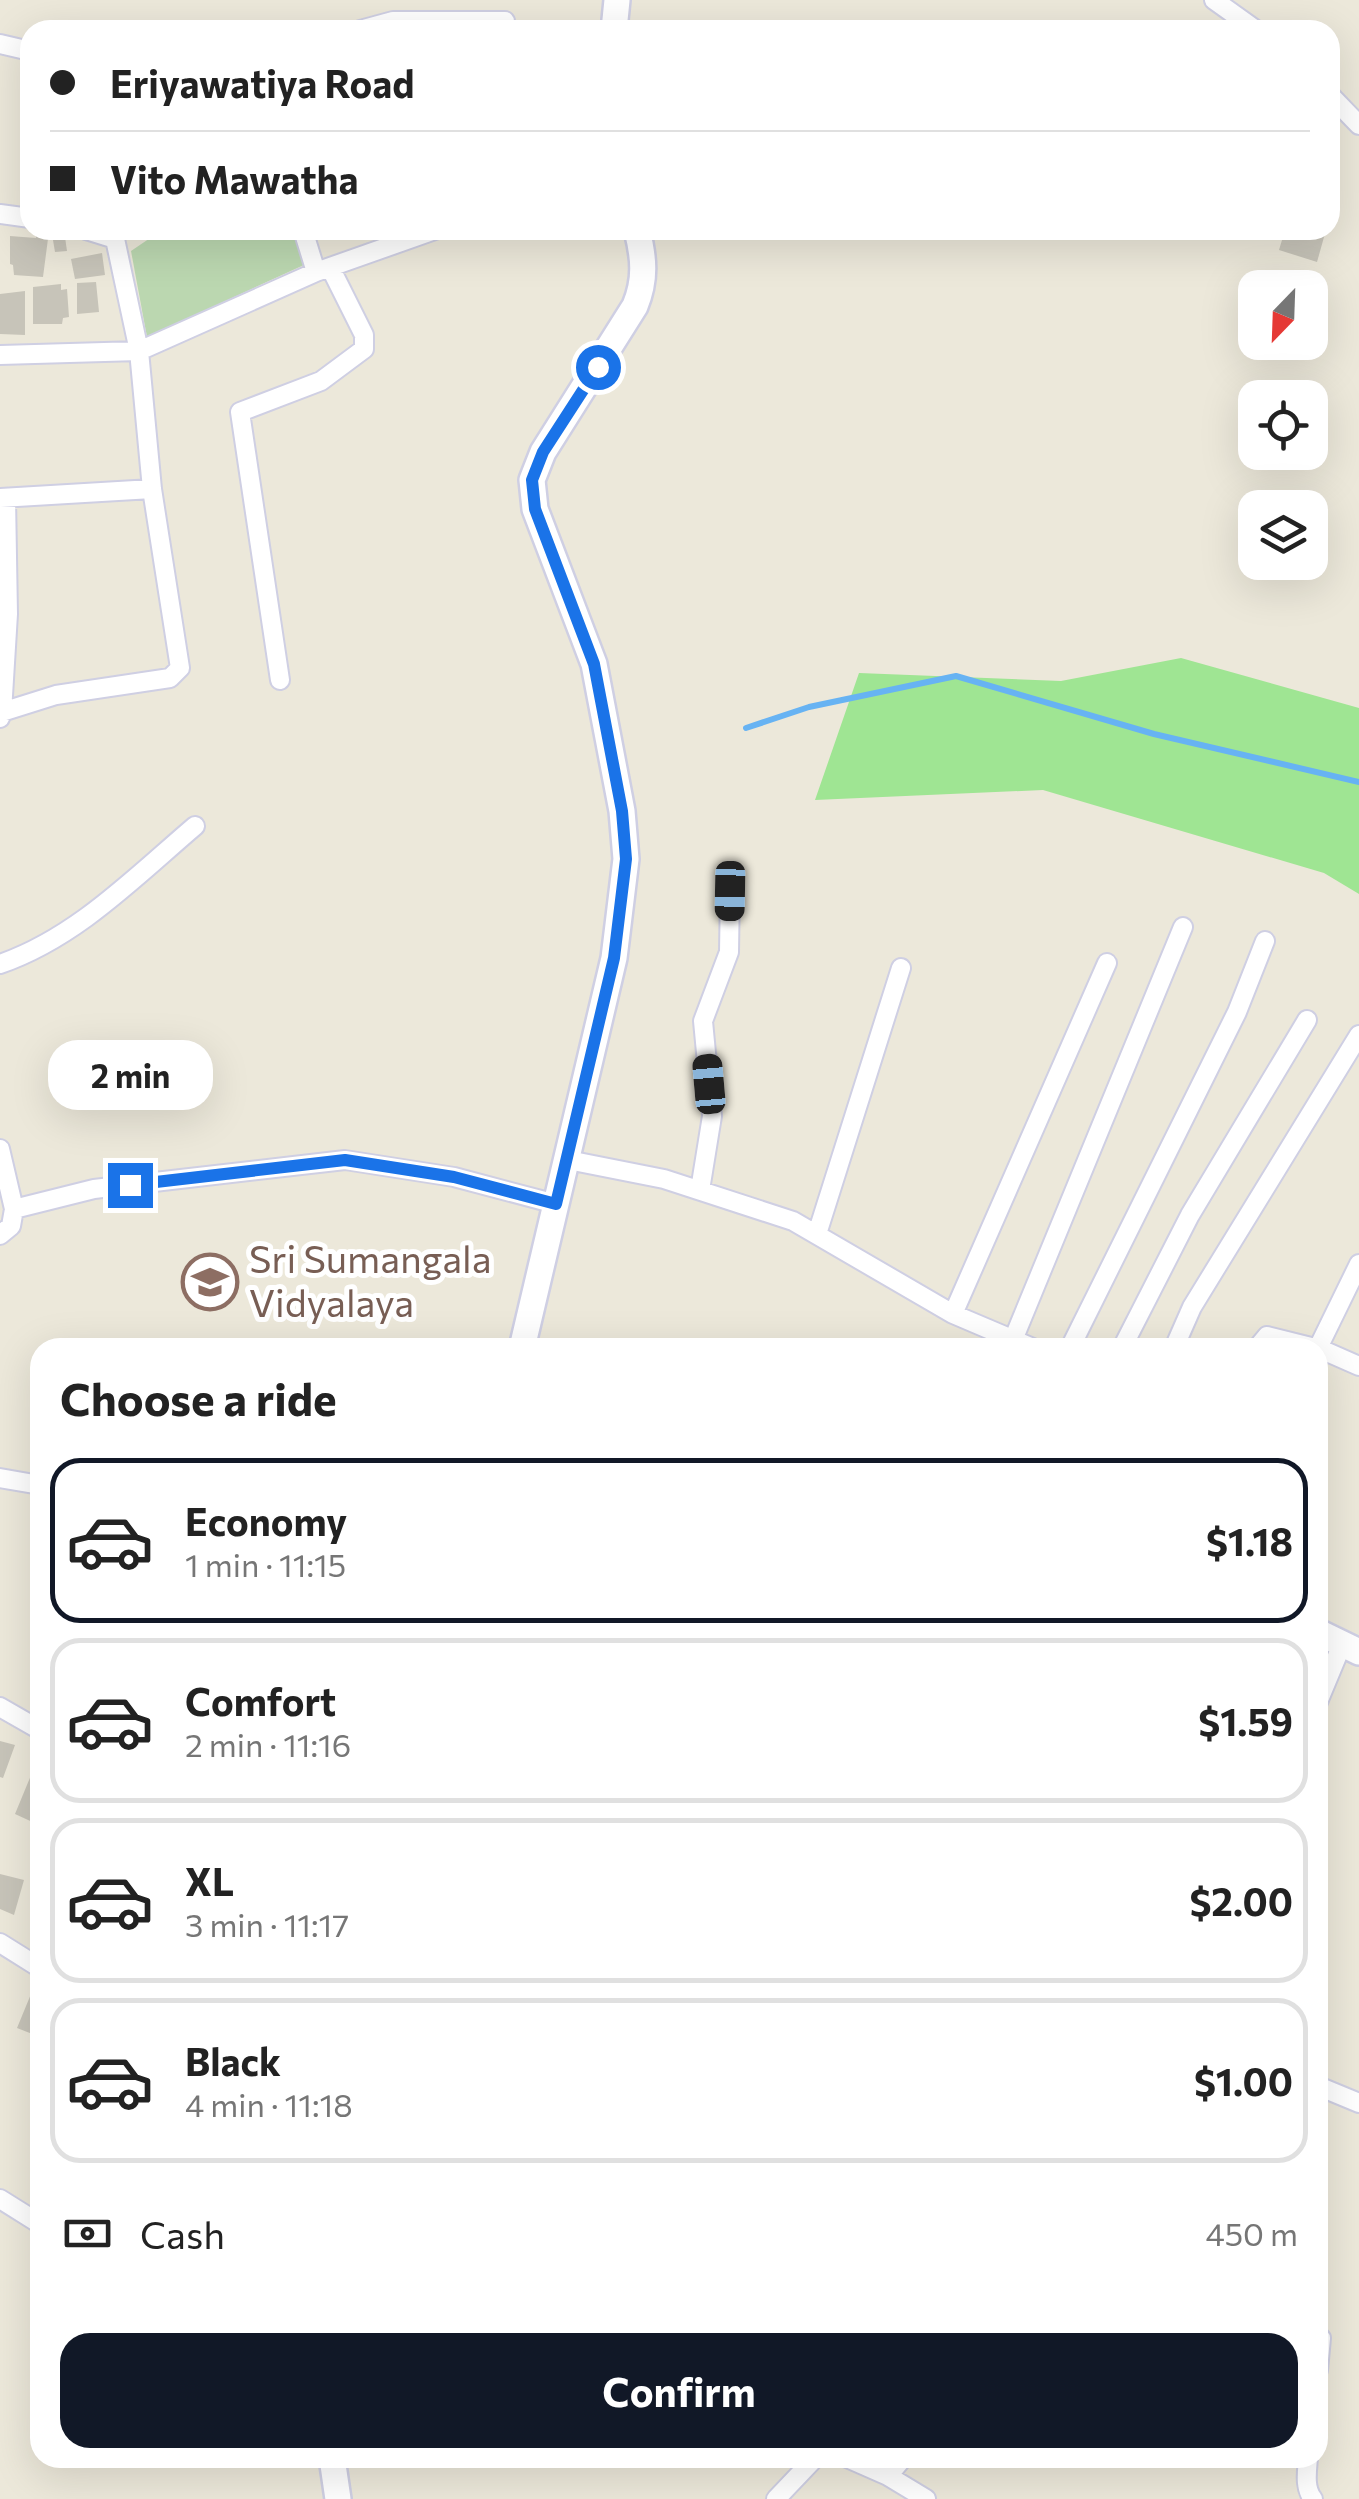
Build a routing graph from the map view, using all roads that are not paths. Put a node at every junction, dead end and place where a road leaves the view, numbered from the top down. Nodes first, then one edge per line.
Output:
1 (1214, 0) edge
2 (1242, 20) edge
3 (1340, 105) edge
4 (1359, 124) edge
5 (116, 240) edge
6 (309, 240) edge
7 (407, 240) edge
8 (639, 240) edge
9 (323, 270) junction
10 (139, 351) junction
11 (0, 355) edge
12 (152, 488) junction
13 (3, 498) edge
14 (280, 680) dead end
15 (1, 715) edge
16 (195, 826) dead end
17 (730, 891) dead end
18 (1183, 927) dead end
19 (1265, 941) dead end
20 (1107, 963) dead end
21 (0, 964) edge
22 (902, 968) dead end
23 (1307, 1020) dead end
24 (1359, 1036) edge
25 (0, 1149) edge
26 (568, 1160) junction
27 (700, 1190) junction
28 (556, 1204) junction
29 (14, 1209) junction
30 (817, 1234) junction
31 (0, 1235) edge
32 (1359, 1264) edge
33 (953, 1314) junction
34 (524, 1338) edge
35 (1008, 1338) edge
36 (1014, 1338) edge
37 (1075, 1338) edge
38 (1127, 1338) edge
39 (1178, 1338) edge
40 (1322, 1338) edge
41 (1328, 1353) edge
42 (1359, 1366) edge
43 (0, 1478) edge
44 (30, 1483) edge
45 (1351, 1646) edge
46 (1328, 1685) edge
47 (0, 1707) edge
48 (30, 1724) edge
49 (0, 1943) edge
50 (30, 1962) edge
51 (1328, 2090) edge
52 (1359, 2103) edge
53 (6, 2203) edge
54 (30, 2218) edge
55 (0, 2225) edge
56 (333, 2468) edge
57 (805, 2468) edge
58 (870, 2468) edge
59 (895, 2468) edge
60 (1307, 2468) edge
61 (888, 2476) junction
62 (338, 2499) edge
63 (776, 2499) edge
64 (926, 2499) edge
65 (1313, 2499) edge

1 - 2 street
3 - 4 street
5 - 10 street
6 - 9 street
7 - 9 street
8 - 26 street
9 - 10 street
9 - 14 street
10 - 11 street
10 - 12 street
12 - 13 street
12 - 15 street
13 - 15 street
16 - 21 street
17 - 27 street
18 - 36 street
19 - 37 street
20 - 33 street
22 - 30 street
23 - 38 street
24 - 39 street
25 - 29 street
26 - 27 street
26 - 28 street
27 - 30 street
28 - 29 street
28 - 34 street
29 - 31 street
30 - 33 street
32 - 40 street
33 - 35 street
41 - 42 street
43 - 44 street
45 - 46 street
47 - 48 street
49 - 50 street
51 - 52 street
53 - 54 street
53 - 55 street
56 - 62 street
57 - 63 street
58 - 61 street
59 - 61 street
60 - 65 street
61 - 64 street

